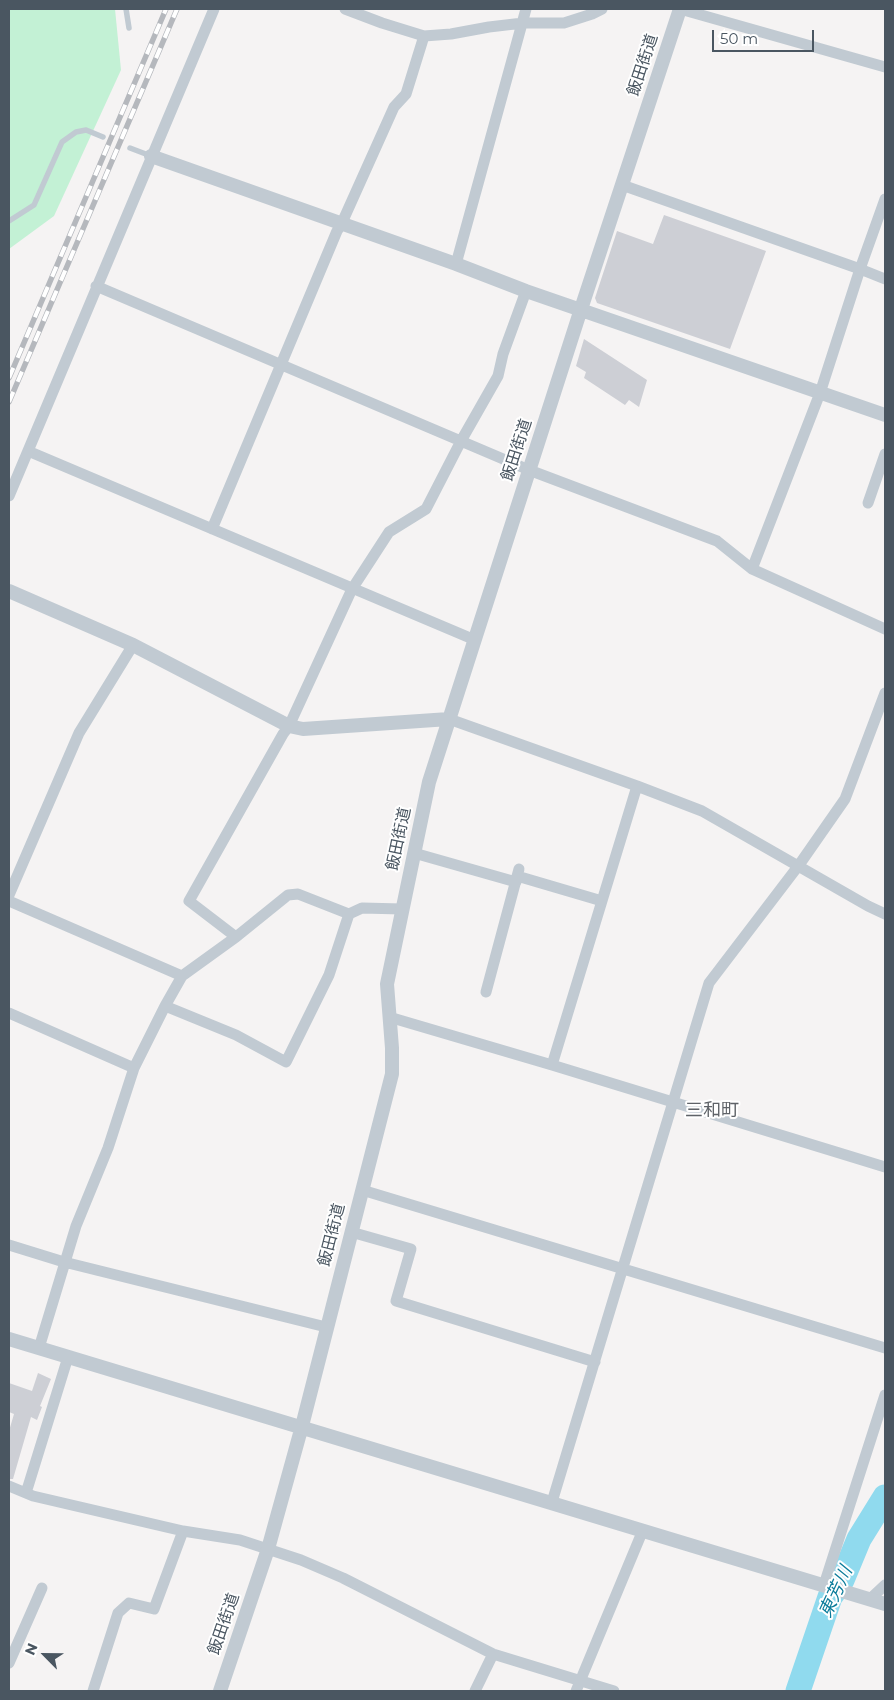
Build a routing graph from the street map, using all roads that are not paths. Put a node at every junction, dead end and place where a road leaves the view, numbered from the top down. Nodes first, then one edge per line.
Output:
1 (126, 9) edge
2 (214, 9) edge
3 (345, 9) edge
4 (526, 9) edge
5 (602, 9) edge
6 (680, 9) edge
7 (523, 23) junction
8 (129, 28) dead end
9 (424, 36) junction
10 (885, 66) edge
11 (103, 138) dead end
12 (130, 148) dead end
13 (151, 156) junction
14 (622, 185) junction
15 (885, 199) edge
16 (9, 221) edge
17 (341, 225) junction
18 (456, 264) junction
19 (860, 269) junction
20 (885, 279) edge
21 (96, 286) junction
22 (526, 291) junction
23 (581, 309) junction
24 (282, 365) junction
25 (820, 393) junction
26 (885, 415) edge
27 (461, 441) junction
28 (28, 451) junction
29 (885, 454) edge
30 (529, 470) junction
31 (881, 483) edge
32 (9, 496) edge
33 (868, 503) dead end
34 (212, 529) junction
35 (752, 569) junction
36 (352, 589) junction
37 (9, 592) edge
38 (885, 629) edge
39 (475, 640) junction
40 (133, 645) junction
41 (885, 693) edge
42 (449, 719) junction
43 (289, 726) junction
44 (637, 786) junction
45 (414, 853) junction
46 (799, 865) junction
47 (517, 875) junction
48 (9, 895) edge
49 (9, 901) edge
50 (602, 901) junction
51 (402, 909) junction
52 (348, 914) junction
53 (885, 914) edge
54 (236, 937) junction
55 (182, 976) junction
56 (486, 992) dead end
57 (165, 1006) junction
58 (9, 1013) edge
59 (389, 1017) junction
60 (552, 1065) junction
61 (134, 1068) junction
62 (674, 1102) junction
63 (885, 1167) edge
64 (362, 1190) junction
65 (351, 1232) junction
66 (9, 1245) edge
67 (64, 1262) junction
68 (623, 1268) junction
69 (326, 1328) junction
70 (9, 1339) edge
71 (39, 1348) junction
72 (885, 1348) edge
73 (68, 1357) junction
74 (595, 1362) junction
75 (885, 1395) edge
76 (302, 1426) junction
77 (9, 1486) edge
78 (26, 1493) junction
79 (552, 1502) junction
80 (643, 1530) junction
81 (183, 1531) junction
82 (268, 1549) junction
83 (824, 1585) junction
84 (885, 1585) edge
85 (42, 1588) dead end
86 (870, 1599) junction
87 (885, 1604) edge
88 (493, 1654) junction
89 (9, 1664) edge
90 (578, 1686) edge
91 (93, 1691) edge
92 (220, 1691) edge
93 (475, 1691) edge
94 (614, 1691) edge

1 - 8 lane
2 - 13 street
3 - 9 street
4 - 7 street
5 - 7 street
6 - 10 street
6 - 14 street, 飯田街道
7 - 9 street
7 - 18 street
9 - 17 street
11 - 16 lane
12 - 13 lane
13 - 17 street
13 - 21 street
14 - 19 street
14 - 23 street, 飯田街道
15 - 19 street
17 - 18 street
17 - 24 street
18 - 22 street
19 - 20 street
19 - 25 street
21 - 24 street
21 - 28 street
22 - 23 street
22 - 27 street
23 - 25 street
23 - 30 street, 飯田街道
24 - 27 street
24 - 34 street
25 - 26 street
25 - 35 street
27 - 30 street
27 - 36 street
28 - 32 street
28 - 34 street
29 - 31 street
30 - 35 street
30 - 39 street, 飯田街道
31 - 33 street
34 - 36 street
35 - 38 street
36 - 39 street
36 - 43 street
37 - 40 street
39 - 42 street, 飯田街道
40 - 43 street
40 - 48 street
41 - 46 street
42 - 43 street
42 - 44 street
42 - 45 street, 飯田街道
43 - 54 street
44 - 46 street
44 - 50 street
45 - 47 street
45 - 51 street, 飯田街道
46 - 53 street
46 - 62 street
47 - 50 street
47 - 56 street
49 - 55 street
50 - 60 street
51 - 52 street
51 - 59 street, 飯田街道
52 - 54 street
52 - 57 street
54 - 55 street
55 - 57 street
57 - 61 street
58 - 61 street
59 - 60 street
59 - 64 street, 飯田街道
60 - 62 street
61 - 67 street
62 - 63 street
62 - 68 street
64 - 65 street, 飯田街道
64 - 68 street
65 - 69 street, 飯田街道
65 - 74 street
66 - 67 street
67 - 69 street
67 - 71 street
68 - 72 street
68 - 74 street
69 - 76 street, 飯田街道
70 - 71 street
71 - 73 street
73 - 76 street
73 - 78 street
74 - 79 street
75 - 83 street
76 - 79 street
76 - 82 street, 飯田街道
77 - 78 street
78 - 81 street
79 - 80 street
80 - 83 street
80 - 90 street
81 - 82 street
81 - 91 street
82 - 88 street
82 - 92 street, 飯田街道
83 - 86 street
84 - 86 street
85 - 89 street
86 - 87 street
88 - 90 street
88 - 93 street
90 - 94 street

